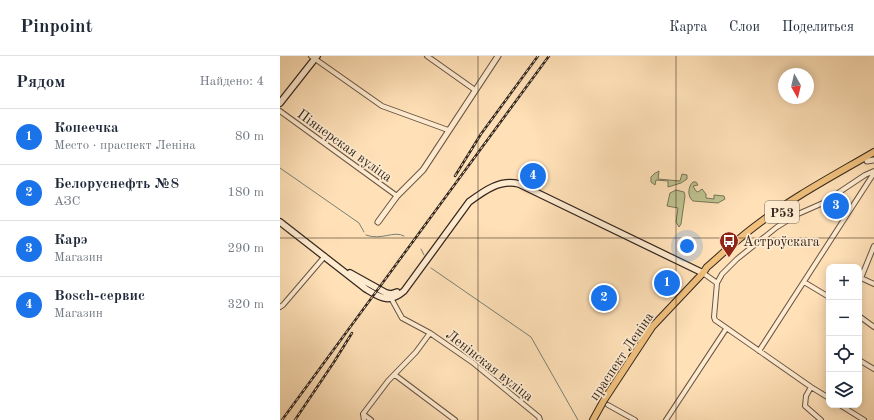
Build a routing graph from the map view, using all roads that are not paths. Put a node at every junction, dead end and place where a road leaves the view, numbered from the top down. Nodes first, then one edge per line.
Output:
1 (427, 56) edge
2 (498, 56) edge
3 (314, 57) edge
4 (475, 90) junction
5 (280, 103) edge
6 (280, 111) edge
7 (448, 130) junction
8 (874, 152) edge
9 (872, 159) edge
10 (874, 172) edge
11 (397, 196) junction
12 (280, 222) edge
13 (378, 222) dead end
14 (874, 246) edge
15 (325, 256) junction
16 (339, 268) junction
17 (704, 273) junction
18 (804, 282) junction
19 (717, 283) junction
20 (408, 284) junction
21 (874, 284) edge
22 (826, 295) edge
23 (392, 298) junction
24 (280, 306) edge
25 (862, 318) edge
26 (874, 327) edge
27 (726, 329) junction
28 (430, 333) junction
29 (759, 351) junction
30 (862, 362) edge
31 (874, 369) edge
32 (395, 375) junction
33 (811, 387) junction
34 (826, 396) edge
35 (608, 405) dead end
36 (845, 408) edge
37 (363, 414) junction
38 (593, 418) edge
39 (364, 420) edge
40 (371, 420) edge
41 (455, 420) edge
42 (540, 420) edge
43 (635, 420) edge
44 (666, 420) edge
45 (821, 420) edge
46 (864, 420) edge

1 - 4 street
2 - 4 street
3 - 5 main road
3 - 7 street
4 - 7 street
6 - 11 street, Піянерская вуліца
7 - 11 street
8 - 17 main road, праспект Леніна / Р53
9 - 17 main road, праспект Леніна / Р53
10 - 18 street
10 - 19 street
11 - 13 street
12 - 15 main road
14 - 21 street
15 - 16 main road
15 - 24 street
16 - 20 main road
16 - 23 main road
17 - 19 street
17 - 20 main road
17 - 38 main road, праспект Леніна / Р53
18 - 22 street
18 - 29 street
19 - 27 street
20 - 23 main road
23 - 28 street, Ленінская вуліца
25 - 26 street
27 - 29 street
27 - 44 street
28 - 32 street
28 - 42 street, Ленінская вуліца
29 - 33 street
30 - 31 street
32 - 37 street
32 - 41 street
33 - 34 street
33 - 45 street
35 - 43 street
36 - 46 street
37 - 39 street
37 - 40 street

